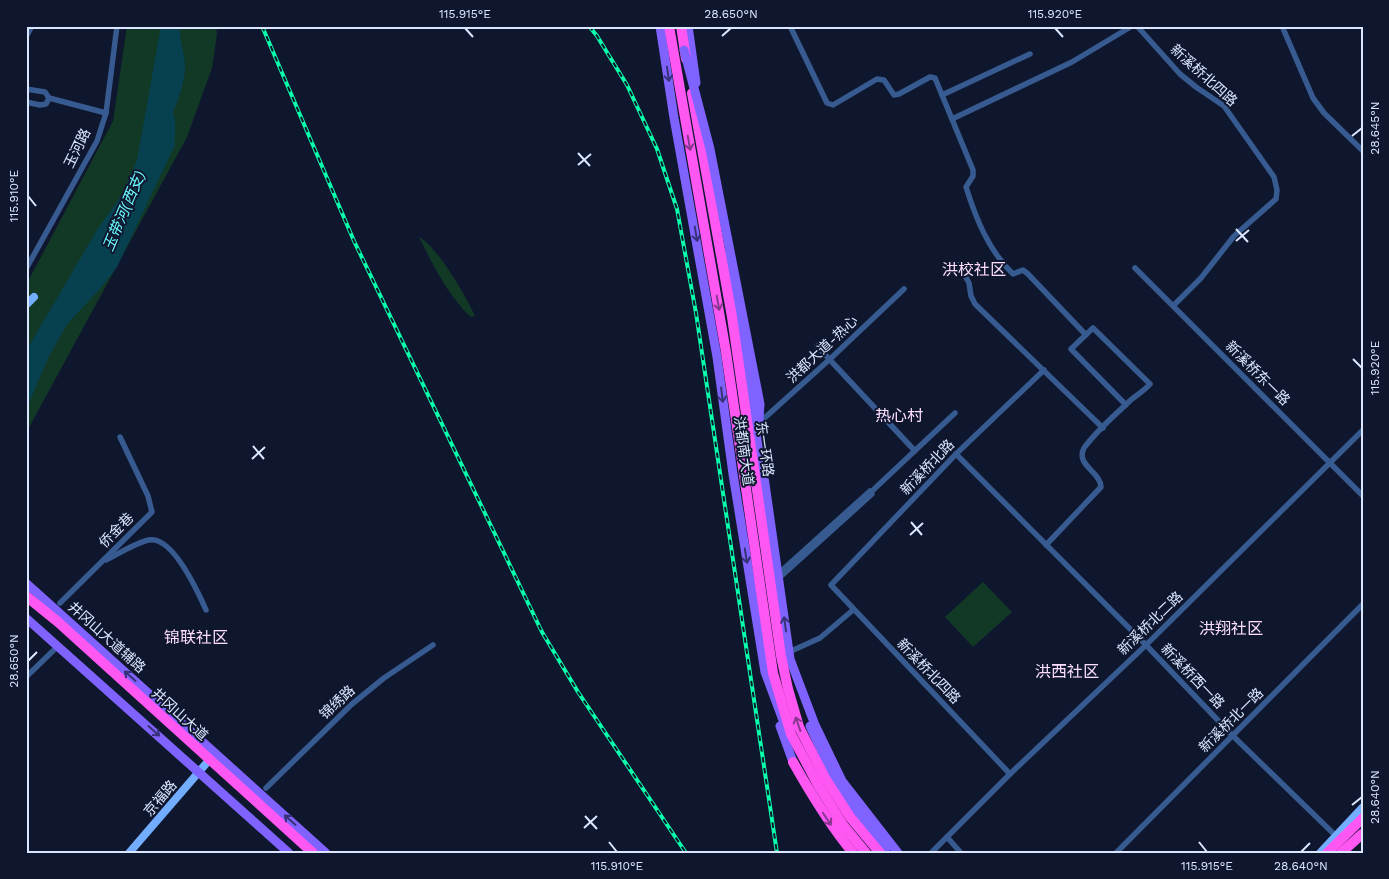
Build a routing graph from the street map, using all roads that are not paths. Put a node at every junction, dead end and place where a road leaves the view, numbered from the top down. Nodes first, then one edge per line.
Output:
1 (32, 26) edge
2 (117, 26) edge
3 (660, 26) edge
4 (669, 26) edge
5 (681, 26) edge
6 (688, 26) edge
7 (790, 26) edge
8 (1132, 26) edge
9 (1137, 26) edge
10 (1282, 26) edge
11 (26, 37) edge
12 (684, 50) junction
13 (1030, 54) dead end
14 (26, 88) edge
15 (942, 95) junction
16 (49, 98) junction
17 (26, 102) edge
18 (106, 113) junction
19 (952, 119) junction
20 (1363, 151) edge
21 (959, 265) dead end
22 (1135, 268) dead end
23 (26, 269) edge
24 (904, 289) dead end
25 (34, 297) dead end
26 (26, 305) edge
27 (1174, 305) junction
28 (1086, 334) junction
29 (817, 346) dead end
30 (830, 359) junction
31 (1044, 370) junction
32 (1126, 405) junction
33 (955, 413) dead end
34 (1103, 428) junction
35 (757, 430) junction
36 (1363, 430) edge
37 (120, 437) dead end
38 (915, 451) junction
39 (956, 454) junction
40 (1329, 463) junction
41 (1363, 496) edge
42 (1046, 545) junction
43 (102, 562) junction
44 (778, 577) junction
45 (26, 582) edge
46 (831, 584) joint
47 (26, 596) edge
48 (26, 603) edge
49 (60, 603) dead end
50 (1363, 604) edge
51 (206, 610) dead end
52 (854, 610) junction
53 (26, 618) edge
54 (433, 645) dead end
55 (1146, 645) junction
56 (58, 646) junction
57 (790, 656) junction
58 (765, 672) junction
59 (26, 677) edge
60 (1233, 736) junction
61 (208, 761) junction
62 (793, 762) joint
63 (199, 771) junction
64 (1010, 774) junction
65 (266, 788) dead end
66 (1363, 807) edge
67 (1363, 818) edge
68 (1363, 834) edge
69 (1340, 835) junction
70 (946, 837) junction
71 (128, 853) edge
72 (289, 853) edge
73 (306, 853) edge
74 (313, 853) edge
75 (326, 853) edge
76 (853, 853) edge
77 (866, 853) edge
78 (870, 853) edge
79 (880, 853) edge
80 (890, 853) edge
81 (898, 853) edge
82 (931, 853) edge
83 (961, 853) edge
84 (1116, 853) edge
85 (1320, 853) edge
86 (1327, 853) edge
87 (1345, 853) edge

1 - 11 street
2 - 18 street, 玉河路
3 -> 58 main road, 洪都南大道
4 -> 77 highway, 东一环路, bridge
5 - 12 highway, 东一环路
6 - 35 main road, 洪都南大道
7 - 15 street
8 - 19 street
9 - 27 street, 新溪桥北四路
10 - 20 street
12 - 35 main road, bridge
79 -> 12 highway, 东一环路, bridge
13 - 15 street
14 - 16 street
15 - 19 street
16 - 17 street
16 - 18 street
18 - 23 street, 玉河路
19 - 28 street
21 - 31 street
22 - 27 street, 新溪桥东一路
24 - 30 street, 洪都大道-热心
25 - 26 street
27 - 40 street, 新溪桥东一路
28 - 32 street
28 - 32 street
29 - 30 street
30 - 35 street, 洪都大道-热心
30 - 38 street
31 - 34 street
31 - 39 street, 新溪桥北路
32 - 34 street
33 - 38 street
34 - 42 street
35 - 44 main road, 洪都南大道
36 - 40 street, 新溪桥北二路
37 - 43 street, 侨金巷
38 - 44 street
39 - 42 street, 新溪桥西一路
39 - 46 street, 新溪桥北路
40 - 41 street, 新溪桥东一路
40 - 55 street, 新溪桥北二路
42 - 55 street, 新溪桥西一路
43 - 49 street, 侨金巷
43 - 51 street
57 -> 44 main road, 洪都南大道
75 -> 45 main road, 井冈山大道辅路
46 - 52 street, 新溪桥北四路
47 - 61 highway, 井冈山大道
48 - 61 highway, 井冈山大道
50 - 60 street, 新溪桥北一路
52 - 57 street
52 - 64 street, 新溪桥北四路
53 - 56 main road
54 - 65 street, 锦绣路
55 - 60 street, 新溪桥西一路
55 - 64 street, 新溪桥北二路
56 - 59 street
56 -> 63 main road
57 - 80 main road
57 - 81 main road, 洪都南大道
58 - 62 main road
58 - 78 main road, 洪都南大道
60 - 69 street, 新溪桥西一路
60 - 84 street, 新溪桥北一路
61 - 63 street, 京福路
61 - 73 highway, 井冈山大道
61 - 74 highway, 井冈山大道
62 -> 76 highway
63 - 71 street, 京福路
63 - 72 main road
64 - 70 street, 新溪桥北二路
66 - 69 street
67 - 69 highway, bridge
68 - 87 highway, bridge
69 - 85 highway, bridge
69 - 86 highway, bridge
69 - 87 street, 新溪桥西一路
70 - 82 street, 新溪桥北二路
70 - 83 street

